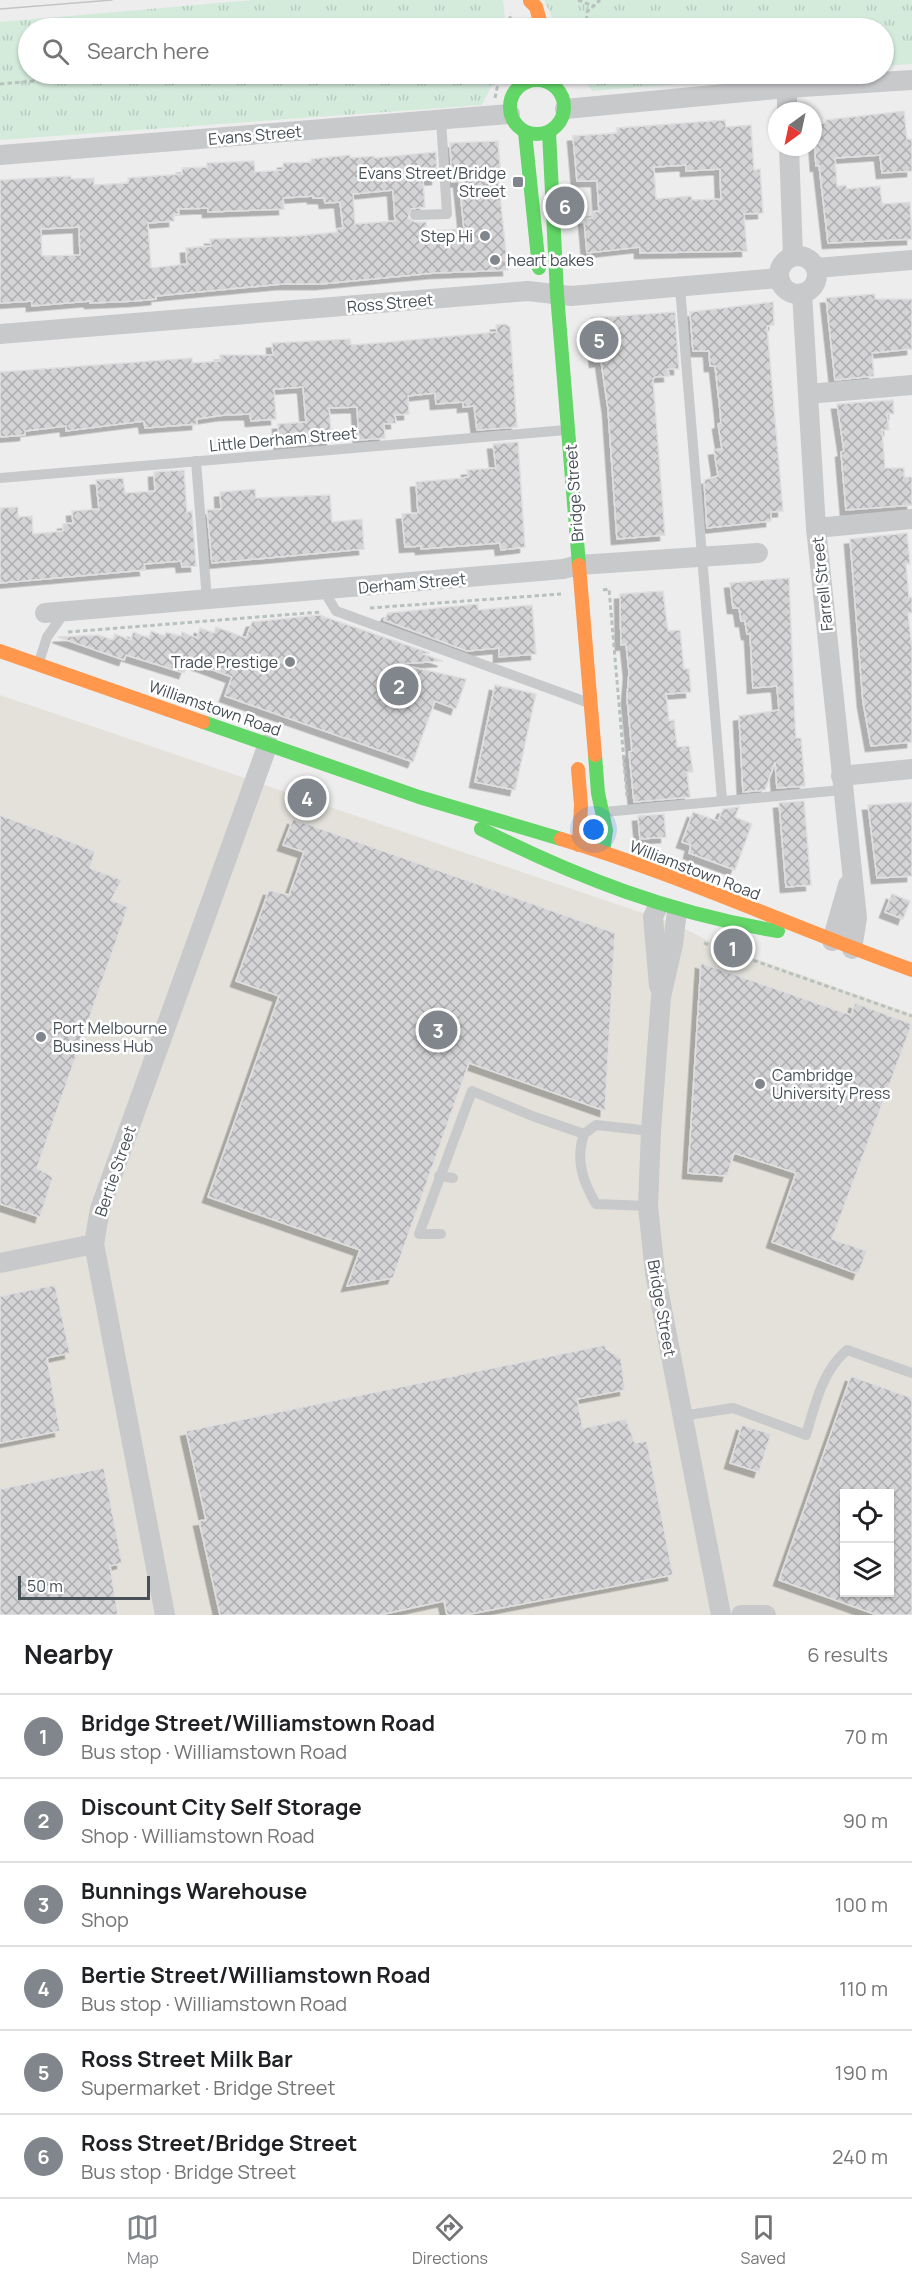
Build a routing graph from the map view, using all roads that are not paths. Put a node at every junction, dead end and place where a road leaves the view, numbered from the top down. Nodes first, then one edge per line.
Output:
1 (530, 0) edge
2 (525, 14) dead end
3 (539, 18) edge
4 (912, 80) edge
5 (894, 81) edge
6 (514, 84) edge
7 (525, 84) edge
8 (556, 84) edge
9 (850, 84) edge
10 (787, 88) junction
11 (514, 92) junction
12 (788, 102) edge
13 (565, 109) junction
14 (501, 114) junction
15 (441, 120) junction
16 (525, 132) junction
17 (549, 132) junction
18 (0, 155) edge
19 (789, 156) edge
20 (415, 215) dead end
21 (793, 256) junction
22 (912, 260) edge
23 (816, 268) junction
24 (779, 278) junction
25 (680, 287) junction
26 (802, 293) junction
27 (548, 297) junction
28 (0, 334) edge
29 (912, 386) edge
30 (808, 394) junction
31 (569, 430) junction
32 (196, 461) junction
33 (0, 478) edge
34 (912, 519) edge
35 (816, 528) junction
36 (758, 553) dead end
37 (702, 557) junction
38 (567, 569) junction
39 (324, 591) junction
40 (207, 600) junction
41 (65, 612) junction
42 (45, 613) dead end
43 (0, 651) edge
44 (38, 664) junction
45 (592, 704) junction
46 (268, 744) junction
47 (577, 757) dead end
48 (912, 769) edge
49 (841, 783) junction
50 (419, 797) junction
51 (722, 800) junction
52 (604, 812) junction
53 (579, 844) junction
54 (603, 852) junction
55 (851, 874) junction
56 (582, 877) junction
57 (680, 880) junction
58 (658, 906) junction
59 (677, 911) junction
60 (826, 939) junction
61 (852, 949) junction
62 (912, 970) edge
63 (661, 997) junction
64 (651, 1131) junction
65 (584, 1134) junction
66 (439, 1176) junction
67 (453, 1178) dead end
68 (648, 1206) junction
69 (441, 1234) dead end
70 (94, 1244) junction
71 (0, 1263) edge
72 (912, 1374) edge
73 (682, 1416) junction
74 (165, 1615) edge
75 (721, 1615) edge
76 (741, 1615) edge
77 (765, 1615) edge

1 - 2 main road
1 - 3 main road
4 - 5 street
6 - 11 main road
7 - 11 main road
8 - 13 main road
9 - 10 street
10 - 12 street
10 - 13 street
11 - 14 main road
13 - 17 main road
14 - 15 street, Evans Street
14 - 16 main road
15 - 18 street, Evans Street
15 - 20 lane
16 - 17 main road
16 - 27 main road, Bridge Street
17 - 27 main road, Bridge Street
19 - 21 street
21 - 23 street
21 - 24 street
22 - 23 street
23 - 26 street
24 - 25 street, Ross Street
24 - 26 street
25 - 27 street, Ross Street
25 - 37 lane
26 - 30 street, Farrell Street
27 - 28 street, Ross Street
27 - 31 main road, Bridge Street
29 - 30 street
30 - 35 street, Farrell Street
31 - 32 lane, Little Derham Street
31 - 38 main road, Bridge Street
32 - 33 lane, Little Derham Street
32 - 40 lane
34 - 35 street
35 - 49 street, Farrell Street
36 - 37 street, Derham Street
37 - 38 street, Derham Street
37 - 51 lane
38 - 39 street, Derham Street
38 - 45 main road, Bridge Street
39 - 40 street, Derham Street
39 - 45 lane
40 - 41 street, Derham Street
41 - 42 street, Derham Street
41 - 44 lane
43 - 44 main road, Williamstown Road
44 - 46 main road, Williamstown Road
45 - 52 main road, Bridge Street
46 - 50 main road, Williamstown Road
46 - 70 street, Bertie Street
47 - 53 main road
48 - 49 street
49 - 51 lane
49 - 55 street, Farrell Street
50 - 53 main road, Williamstown Road
50 - 56 main road, Williamstown Road
51 - 52 lane
52 - 54 main road, Bridge Street
53 - 54 main road, Williamstown Road
53 - 56 main road
54 - 56 main road
54 - 57 main road, Williamstown Road
55 - 60 street, Farrell Street
55 - 61 street, Farrell Street
56 - 58 main road, Williamstown Road
57 - 58 main road
57 - 59 main road
57 - 60 main road, Williamstown Road
58 - 59 main road, Williamstown Road
58 - 63 street, Bridge Street
59 - 60 main road, Williamstown Road
59 - 63 street, Bridge Street
60 - 61 main road, Williamstown Road
61 - 62 main road, Williamstown Road
63 - 64 street, Bridge Street
64 - 65 lane
64 - 68 street, Bridge Street
65 - 66 lane
65 - 68 lane
66 - 67 lane
66 - 69 lane
68 - 73 street, Bridge Street
70 - 71 street
70 - 74 street, Bertie Street
72 - 73 lane
73 - 75 street, Bridge Street
76 - 77 street

